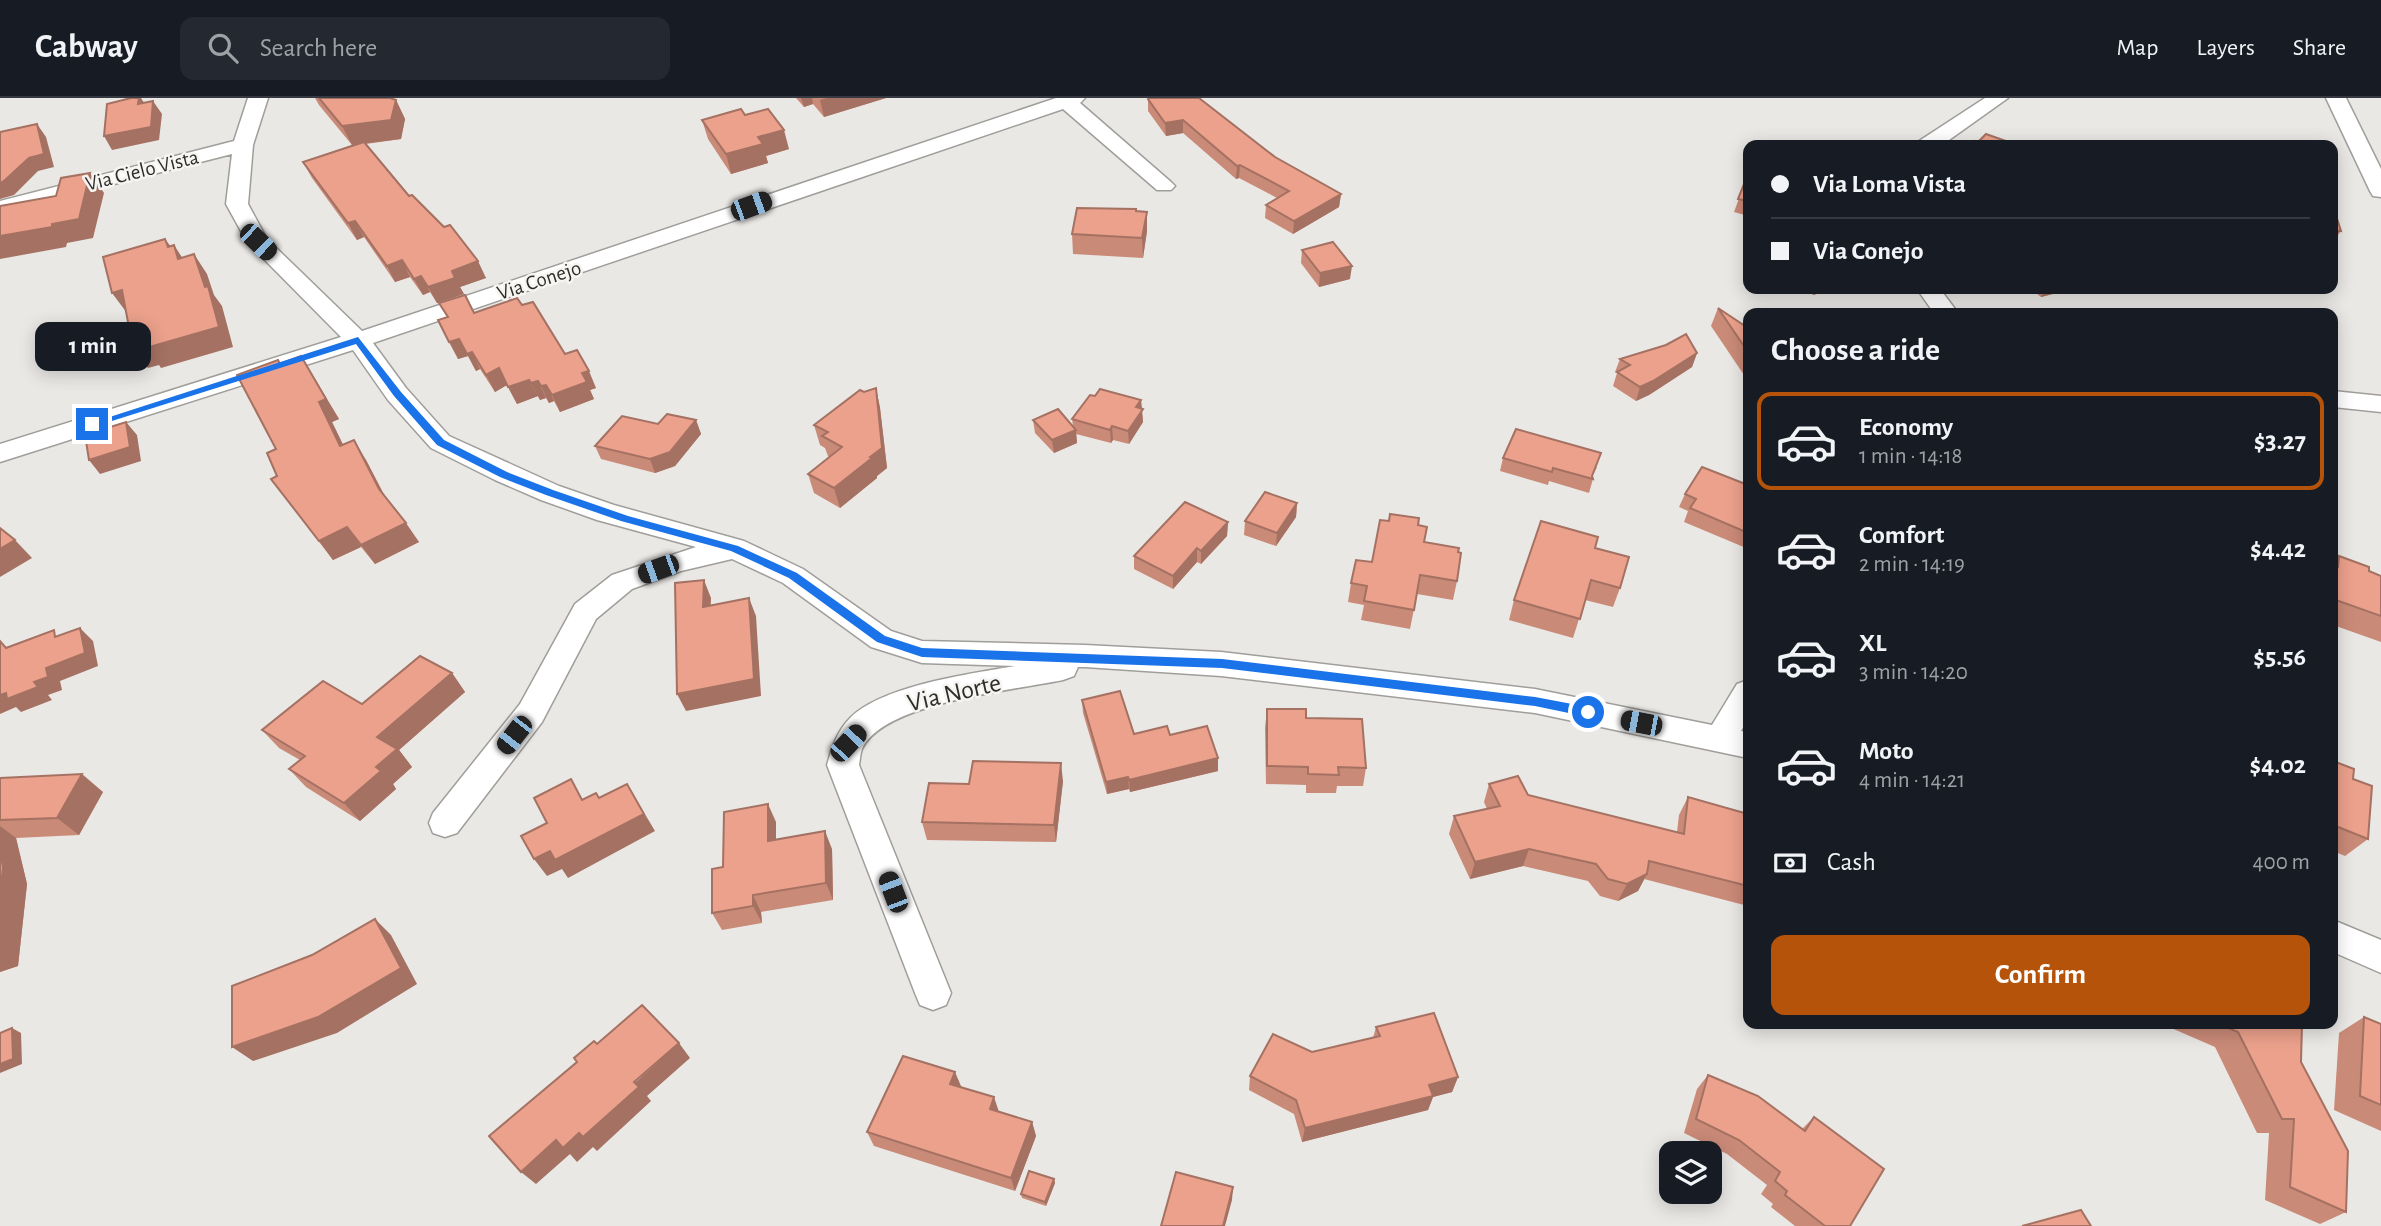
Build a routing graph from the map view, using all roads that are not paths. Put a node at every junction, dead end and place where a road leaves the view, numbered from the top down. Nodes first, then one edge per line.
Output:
1 (258, 98) edge
2 (1998, 98) edge
3 (2336, 98) edge
4 (1070, 100) edge
5 (1936, 140) edge
6 (243, 145) junction
7 (1164, 186) dead end
8 (2381, 191) edge
9 (0, 207) edge
10 (1932, 294) edge
11 (1943, 308) edge
12 (358, 340) junction
13 (2338, 400) edge
14 (2381, 404) edge
15 (0, 453) edge
16 (734, 548) junction
17 (1085, 656) junction
18 (1743, 711) edge
19 (1735, 742) edge
20 (445, 823) dead end
21 (2338, 938) edge
22 (2381, 957) edge
23 (933, 993) dead end

1 - 6 street
2 - 5 street
3 - 8 street
4 - 7 street
4 - 12 street, Via Conejo
6 - 9 street, Via Cielo Vista
6 - 12 street
10 - 11 street
12 - 15 street, Via Conejo
12 - 16 street
13 - 14 street
16 - 17 street
16 - 20 street
17 - 19 street
17 - 23 street, Via Norte
18 - 19 street
21 - 22 street

